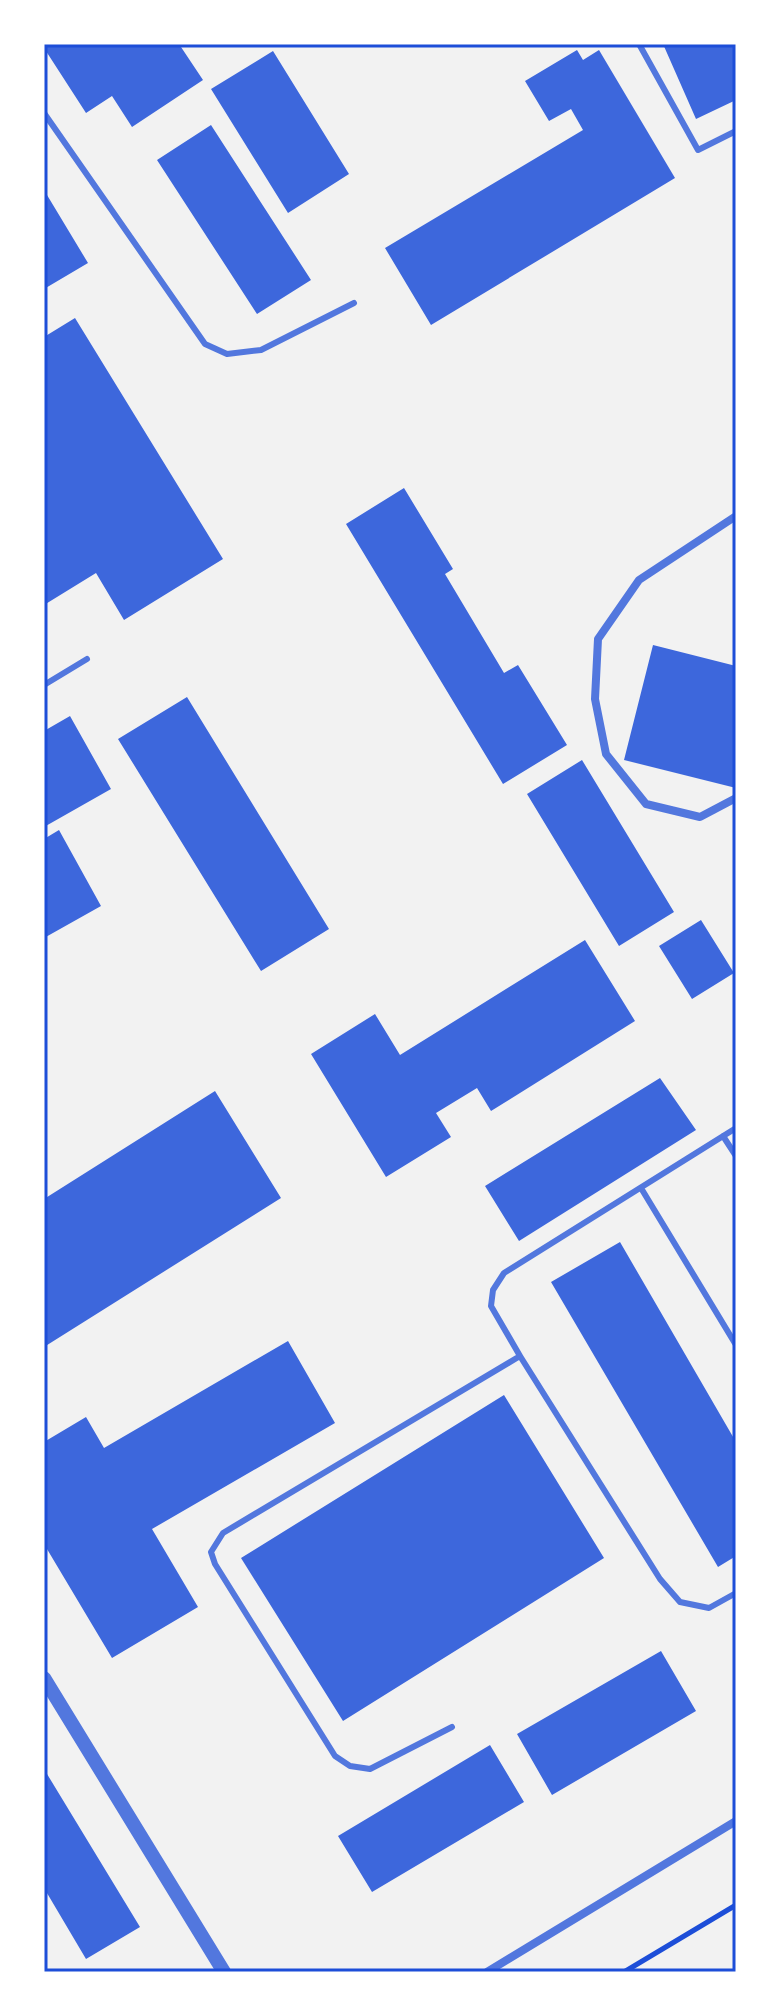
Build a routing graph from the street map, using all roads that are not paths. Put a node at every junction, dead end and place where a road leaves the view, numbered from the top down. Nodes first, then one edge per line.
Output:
1 (639, 44) edge
2 (44, 113) edge
3 (736, 131) edge
4 (354, 303) dead end
5 (736, 516) edge
6 (87, 659) dead end
7 (44, 685) edge
8 (736, 798) edge
9 (736, 1128) edge
10 (723, 1136) junction
11 (736, 1156) edge
12 (641, 1188) junction
13 (736, 1345) edge
14 (520, 1356) junction
15 (736, 1593) edge
16 (44, 1678) edge
17 (452, 1727) dead end
18 (736, 1821) edge
19 (224, 1972) edge
20 (487, 1972) edge

1 - 3 lane
2 - 4 lane
5 - 8 street
6 - 7 lane
9 - 10 lane
10 - 11 lane
10 - 12 lane
12 - 13 lane
12 - 14 lane
14 - 15 lane
14 - 17 lane
16 - 19 street
18 - 20 street

